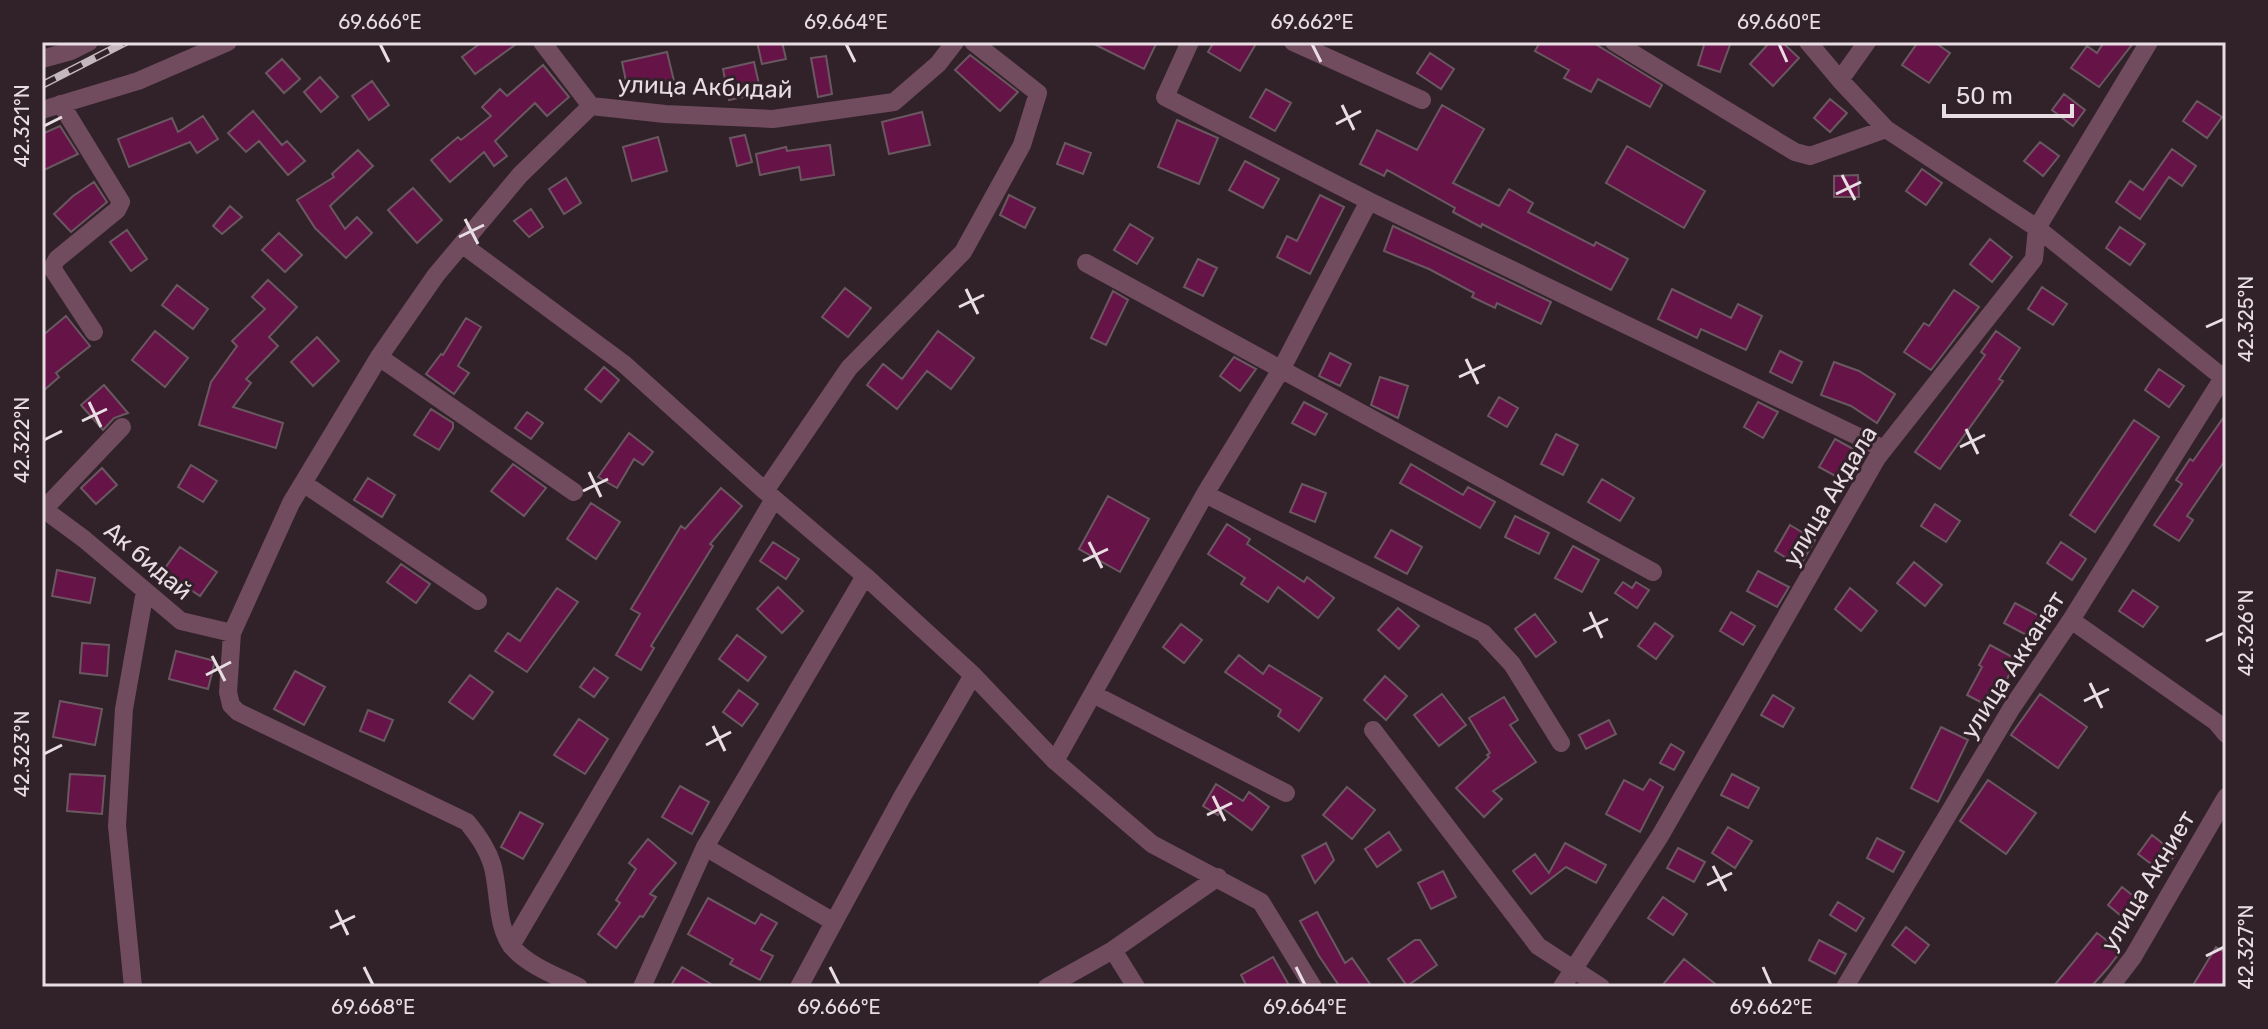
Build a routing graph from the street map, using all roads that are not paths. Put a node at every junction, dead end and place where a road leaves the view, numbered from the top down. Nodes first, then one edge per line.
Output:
1 (89, 42) edge
2 (228, 42) edge
3 (542, 42) edge
4 (955, 42) edge
5 (973, 42) edge
6 (1190, 42) edge
7 (1293, 42) edge
8 (1614, 42) edge
9 (1808, 42) edge
10 (1867, 42) edge
11 (2149, 42) edge
12 (42, 59) edge
13 (1840, 80) junction
14 (1422, 100) dead end
15 (61, 104) junction
16 (591, 106) junction
17 (42, 110) edge
18 (1886, 129) junction
19 (1369, 201) junction
20 (2037, 228) junction
21 (463, 245) junction
22 (1086, 263) dead end
23 (94, 332) dead end
24 (379, 357) junction
25 (1282, 368) junction
26 (2225, 377) edge
27 (122, 427) dead end
28 (1884, 449) junction
29 (303, 483) junction
30 (574, 492) dead end
31 (1205, 494) junction
32 (770, 495) junction
33 (44, 508) edge
34 (1653, 572) dead end
35 (865, 576) junction
36 (145, 591) junction
37 (478, 601) dead end
38 (2071, 620) junction
39 (232, 633) junction
40 (973, 675) junction
41 (1093, 694) junction
42 (1373, 730) dead end
43 (2226, 734) edge
44 (1561, 743) dead end
45 (1055, 761) junction
46 (1286, 793) dead end
47 (2226, 797) edge
48 (705, 847) junction
49 (1218, 877) junction
50 (834, 922) junction
51 (511, 946) junction
52 (1113, 950) junction
53 (1574, 968) junction
54 (133, 987) edge
55 (579, 987) edge
56 (642, 987) edge
57 (799, 987) edge
58 (1047, 987) edge
59 (1136, 987) edge
60 (1313, 987) edge
61 (1562, 987) edge
62 (1601, 987) edge
63 (1845, 987) edge
64 (2110, 987) edge

1 - 12 street
2 - 15 street
3 - 16 street
4 - 16 street, улица Акбидай
5 - 32 street
6 - 19 street
7 - 14 street
8 - 18 street
9 - 13 street
10 - 13 street
11 - 20 street, улица Акдала
13 - 18 street
15 - 17 street
15 - 23 street
16 - 21 street, улица Акбидай
18 - 20 street
19 - 25 street
19 - 28 street
20 - 26 street
20 - 28 street, улица Акдала
21 - 24 street, улица Акбидай
21 - 32 street
22 - 25 street
24 - 29 street, улица Акбидай
24 - 30 street
25 - 31 street
25 - 34 street
26 - 38 street, улица Акканат
27 - 33 street
28 - 53 street, улица Акдала
29 - 37 street
29 - 39 street, улица Акбидай
31 - 41 street
31 - 44 street
32 - 35 street
32 - 51 street
33 - 36 street, Ак бидай
35 - 40 street
35 - 48 street
36 - 39 street, Ак бидай
36 - 54 street
38 - 43 street
38 - 63 street, улица Акканат
39 - 51 street
40 - 45 street
40 - 50 street
41 - 45 street
41 - 46 street
42 - 53 street
45 - 49 street
47 - 64 street, улица Акниет
48 - 50 street
48 - 56 street
49 - 52 street
49 - 60 street
50 - 57 street
51 - 55 street
52 - 58 street
52 - 59 street
53 - 61 street, улица Акдала
53 - 62 street

